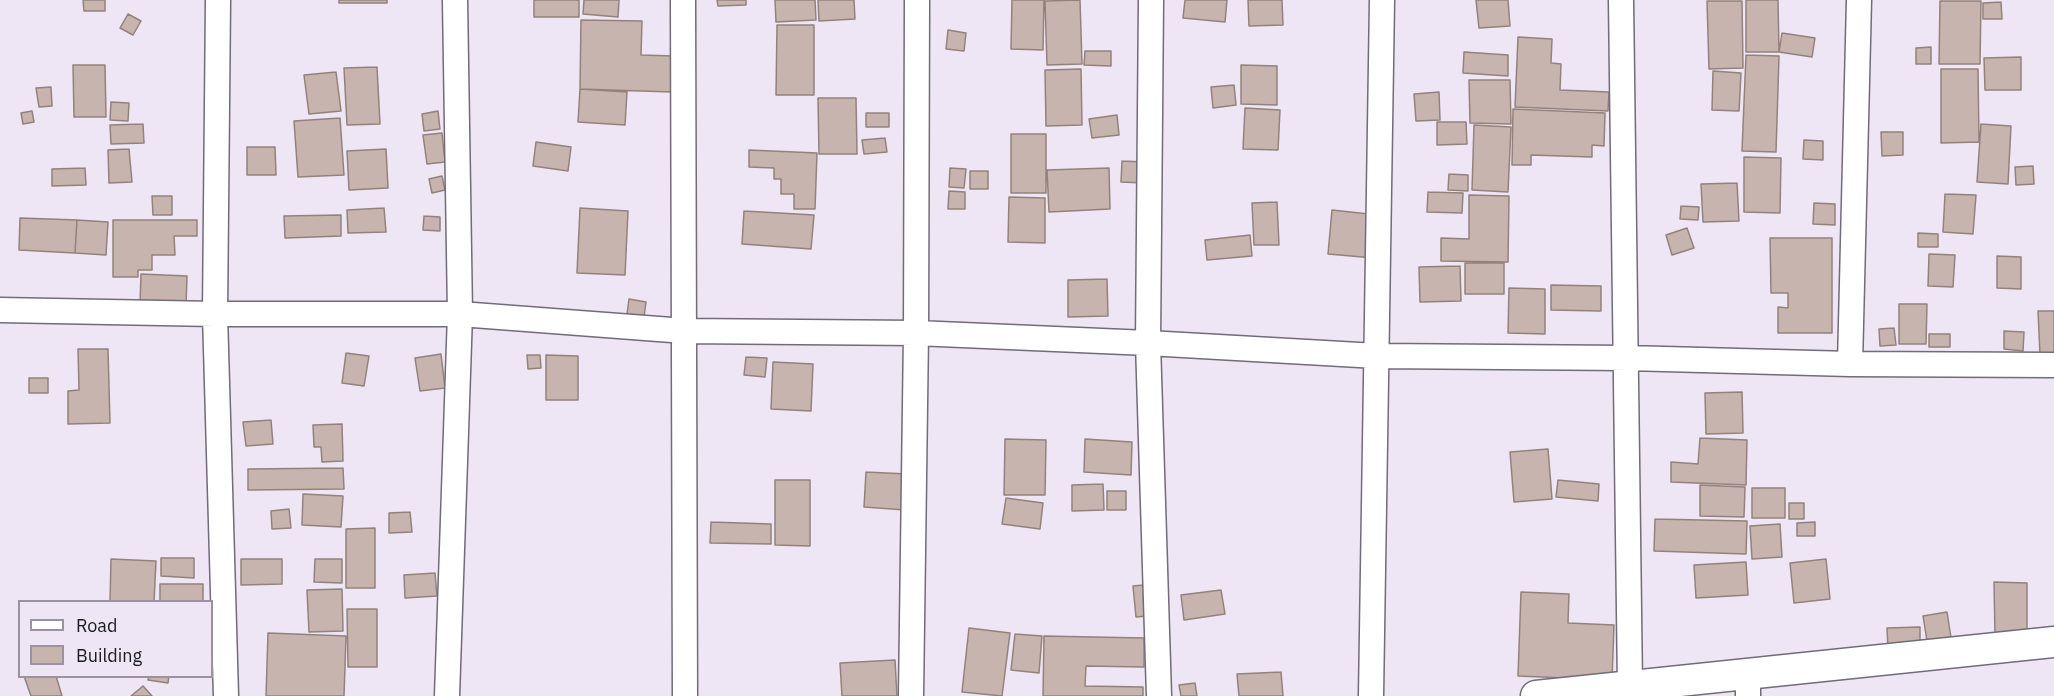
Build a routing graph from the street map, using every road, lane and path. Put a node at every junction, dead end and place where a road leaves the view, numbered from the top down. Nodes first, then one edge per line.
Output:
1 (218, 0) edge
2 (455, 0) edge
3 (683, 0) edge
4 (917, 0) edge
5 (1151, 0) edge
6 (1382, 0) edge
7 (1621, 0) edge
8 (1858, 0) edge
9 (0, 310) edge
10 (215, 314) junction
11 (460, 315) junction
12 (685, 331) junction
13 (916, 333) junction
14 (1148, 343) junction
15 (1377, 356) junction
16 (1627, 358) junction
17 (1850, 364) junction
18 (2054, 365) edge
19 (2054, 642) edge
20 (1748, 685) edge
21 (1630, 686) junction
22 (226, 696) edge
23 (447, 696) edge
24 (686, 696) edge
25 (911, 696) edge
26 (1159, 696) edge
27 (1371, 696) edge
28 (1536, 696) edge

1 - 10 street
2 - 11 street
3 - 12 street
4 - 13 street
5 - 14 street
6 - 15 street
7 - 16 street
8 - 17 street
9 - 10 street
10 - 11 street
10 - 22 street
11 - 12 street
11 - 23 street
12 - 13 street
12 - 24 street
13 - 14 street
13 - 25 street
14 - 15 street
14 - 26 street
15 - 16 street
15 - 27 street
16 - 17 street
16 - 21 street
17 - 18 street
19 - 20 street
20 - 21 street
21 - 28 street

